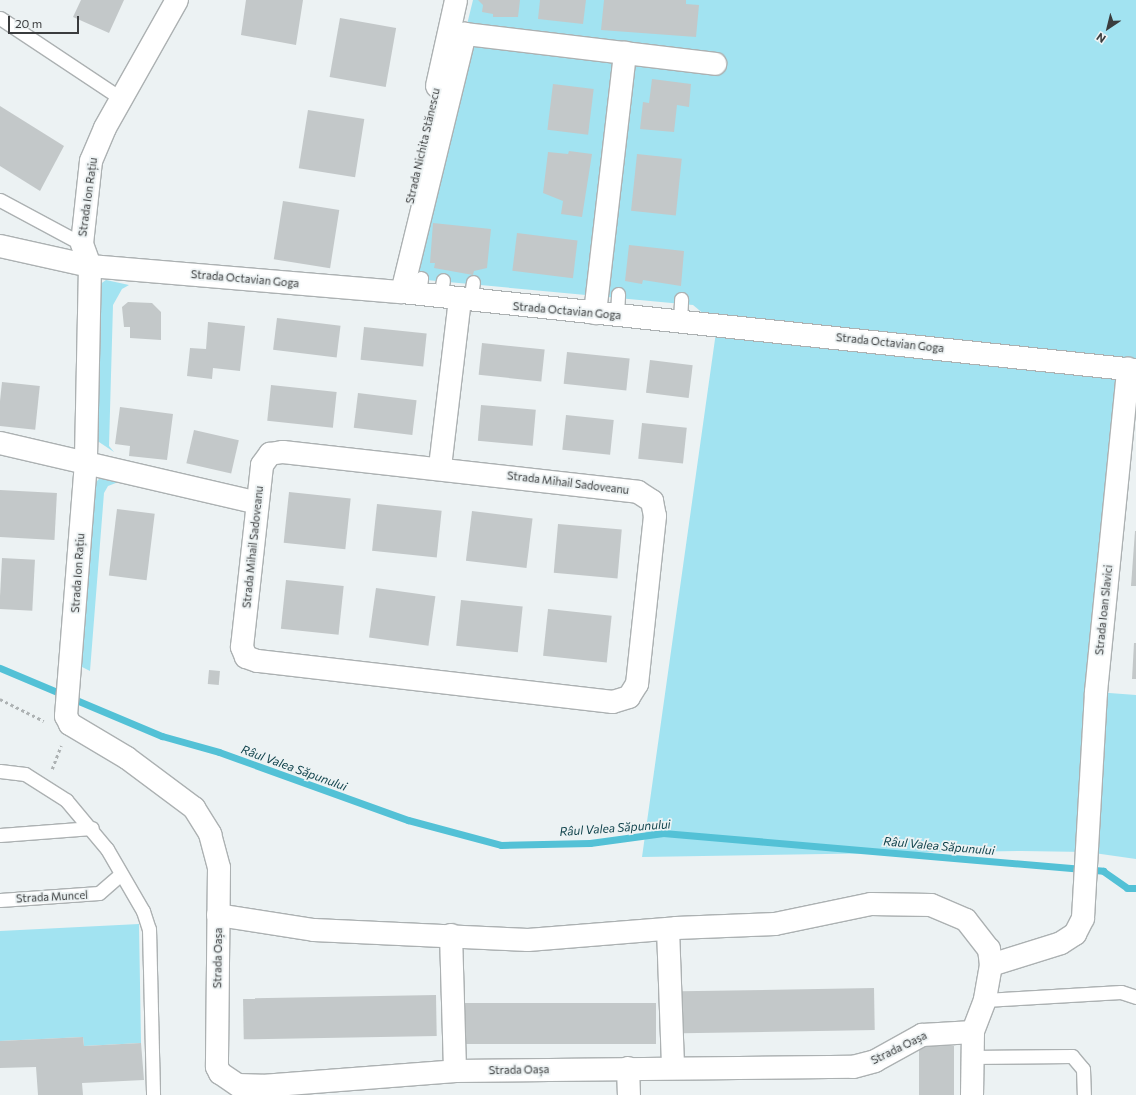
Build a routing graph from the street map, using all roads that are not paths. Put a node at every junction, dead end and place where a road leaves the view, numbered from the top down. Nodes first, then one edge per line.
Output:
1 (177, 0) edge
2 (456, 0) edge
3 (0, 18) edge
4 (626, 47) junction
5 (703, 62) dead end
6 (122, 99) junction
7 (0, 200) edge
8 (82, 244) junction
9 (0, 246) edge
10 (90, 266) junction
11 (435, 291) junction
12 (681, 300) dead end
13 (595, 313) junction
14 (680, 321) junction
15 (1132, 370) edge
16 (0, 443) edge
17 (86, 462) junction
18 (440, 468) junction
19 (257, 503) junction
20 (68, 716) joint
21 (0, 770) edge
22 (92, 828) junction
23 (0, 835) edge
24 (120, 875) junction
25 (0, 900) edge
26 (218, 915) junction
27 (668, 929) junction
28 (451, 935) junction
29 (991, 965) junction
30 (1136, 997) edge
31 (985, 1000) junction
32 (973, 1032) junction
33 (970, 1057) junction
34 (628, 1068) junction
35 (673, 1068) junction
36 (455, 1071) junction
37 (262, 1090) edge
38 (153, 1095) edge
39 (629, 1095) edge
40 (972, 1095) edge
41 (1084, 1095) edge

1 - 6 street, Strada Ion Rațiu
2 - 11 street, Strada Nichita Stănescu
3 - 6 lane
4 - 5 street
4 - 11 street
4 - 13 street
6 - 8 street, Strada Ion Rațiu
7 - 8 lane
8 - 10 street, Strada Ion Rațiu
9 - 10 street, Strada Octavian Goga
10 - 11 street, Strada Octavian Goga
10 - 17 street, Strada Ion Rațiu
11 - 13 street, Strada Octavian Goga
11 - 18 street
12 - 14 lane
13 - 14 street, Strada Octavian Goga
14 - 15 street, Strada Octavian Goga
15 - 29 street, Strada Ioan Slavici
16 - 17 street
17 - 19 street
17 - 20 street, Strada Ion Rațiu
18 - 19 street, Strada Mihail Sadoveanu
18 - 19 street, Strada Mihail Sadoveanu
20 - 26 street, Strada Oașa
21 - 22 lane
22 - 23 lane
22 - 24 lane
24 - 25 lane, Strada Muncel
24 - 38 lane
26 - 28 street
26 - 37 street, Strada Oașa
27 - 28 street
27 - 29 street
27 - 35 street
28 - 36 street
29 - 31 street
30 - 31 lane
31 - 32 street
32 - 33 street
32 - 35 street, Strada Oașa
33 - 40 street
33 - 41 lane
34 - 35 street, Strada Oașa
34 - 36 street, Strada Oașa
34 - 39 street
36 - 37 street, Strada Oașa

